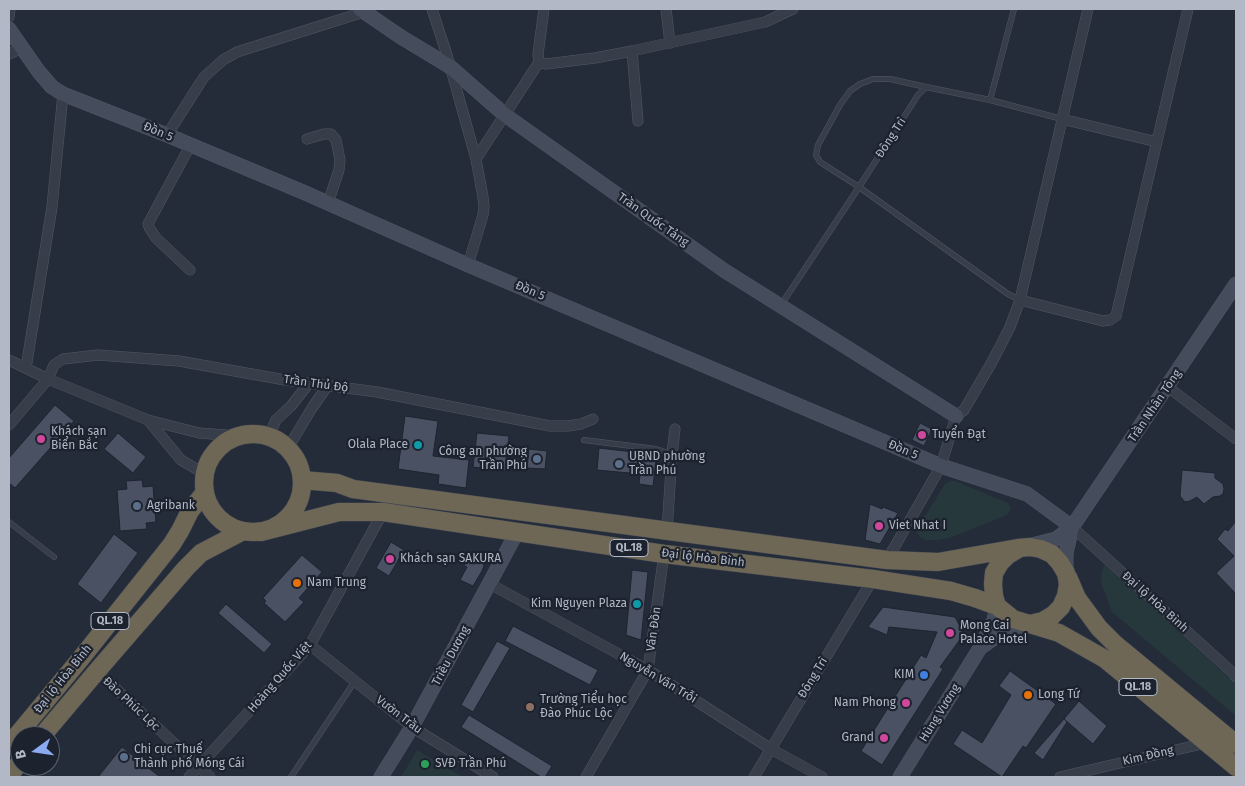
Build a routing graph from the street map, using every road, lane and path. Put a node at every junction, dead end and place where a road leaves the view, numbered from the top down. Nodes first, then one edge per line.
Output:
1 (10, 9) edge
2 (432, 9) edge
3 (544, 9) edge
4 (666, 9) edge
5 (793, 9) edge
6 (1014, 9) edge
7 (1088, 9) edge
8 (1188, 9) edge
9 (362, 10) edge
10 (9, 17) edge
11 (9, 29) edge
12 (670, 43) junction
13 (22, 48) junction
14 (632, 51) junction
15 (9, 54) edge
16 (539, 62) junction
17 (450, 66) junction
18 (926, 87) junction
19 (64, 94) junction
20 (990, 100) junction
21 (505, 115) junction
22 (1062, 119) junction
23 (638, 121) dead end
24 (167, 135) junction
25 (307, 139) dead end
26 (1157, 142) junction
27 (190, 146) junction
28 (476, 159) junction
29 (860, 187) junction
30 (328, 203) junction
31 (468, 265) junction
32 (190, 270) dead end
33 (1236, 284) edge
34 (1020, 300) junction
35 (781, 306) junction
36 (9, 360) edge
37 (26, 368) junction
38 (48, 379) junction
39 (309, 383) junction
40 (328, 385) junction
41 (1168, 387) junction
42 (956, 416) junction
43 (593, 419) dead end
44 (148, 420) junction
45 (9, 425) edge
46 (675, 429) dead end
47 (238, 436) junction
48 (269, 436) junction
49 (1236, 438) edge
50 (584, 440) dead end
51 (288, 448) junction
52 (672, 454) junction
53 (940, 466) junction
54 (302, 480) junction
55 (205, 483) junction
56 (383, 512) junction
57 (525, 512) junction
58 (9, 522) edge
59 (1072, 527) junction
60 (667, 530) junction
61 (243, 531) junction
62 (261, 532) junction
63 (520, 532) junction
64 (1018, 548) junction
65 (664, 554) junction
66 (54, 558) dead end
67 (887, 560) junction
68 (1066, 573) junction
69 (873, 579) junction
70 (490, 584) junction
71 (997, 606) junction
72 (1030, 624) junction
73 (310, 645) junction
74 (980, 648) junction
75 (82, 656) junction
76 (648, 670) junction
77 (97, 671) junction
78 (1236, 678) edge
79 (356, 681) junction
80 (23, 726) edge
81 (50, 726) edge
82 (412, 727) junction
83 (1206, 743) junction
84 (1236, 744) edge
85 (771, 749) junction
86 (198, 767) junction
87 (1236, 768) edge
88 (189, 777) edge
89 (210, 777) edge
90 (291, 777) edge
91 (381, 777) edge
92 (493, 777) edge
93 (586, 777) edge
94 (754, 777) edge
95 (822, 777) edge
96 (900, 777) edge
97 (1060, 777) edge

1 - 10 street
2 - 17 street
3 - 16 street
4 - 12 street
5 - 12 street
6 - 20 lane
7 - 22 street
8 - 26 street
9 - 17 street, Trần Quốc Tảng
9 - 24 street
11 - 13 street, Đồn 5
12 - 14 street
13 - 15 street
13 - 19 street, Đồn 5
14 - 16 street
14 - 23 street
16 - 21 street
17 - 21 street, Trần Quốc Tảng
17 - 28 street
18 - 20 lane
18 - 29 lane, Đông Trì
18 - 29 lane
19 - 24 street, Đồn 5
19 - 37 street
20 - 22 lane
21 - 28 street
21 - 35 street, Trần Quốc Tảng
22 - 26 street
22 - 34 street
24 - 27 street, Đồn 5
25 - 30 street
26 - 34 street
27 - 30 street, Đồn 5
27 - 32 street
28 - 31 street
29 - 34 lane
29 - 35 lane, Đông Trì
30 - 31 street, Đồn 5
31 - 53 street, Đồn 5
33 - 41 street, Trần Nhân Tông
34 - 42 street
35 - 42 street, Trần Quốc Tảng
36 - 37 street
37 - 38 street
38 - 39 street, Trần Thủ Độ
38 - 44 street
38 - 45 street, Trần Thủ Độ
39 - 40 street, Trần Thủ Độ
39 - 48 street
40 - 43 street, Trần Thủ Độ
40 - 51 street
41 - 49 street
41 - 59 street, Trần Nhân Tông
42 - 53 street
44 - 47 street
44 - 55 street
46 - 52 street
47 - 48 highway
47 - 55 highway, QL.18
48 - 51 highway
50 - 52 lane
51 - 54 highway
52 - 60 street
53 - 59 street, Đồn 5
53 - 67 street
54 - 57 highway, Đại lộ Hòa Bình / QL.18
54 - 62 highway, QL.18
55 - 61 highway, QL.18
55 - 75 highway, Đại lộ Hòa Bình / QL.18
56 - 62 highway, Đại lộ Hòa Bình / QL.18
56 - 63 highway, Đại lộ Hòa Bình / QL.18
56 - 73 street, Hoàng Quốc Việt
57 - 60 highway, Đại lộ Hòa Bình / QL.18
57 - 63 highway
58 - 66 lane
59 - 64 street
59 - 68 street
59 - 78 street, Đại lộ Hòa Bình
60 - 65 highway
60 - 67 highway, Đại lộ Hòa Bình / QL.18
61 - 62 highway, QL.18
61 - 77 highway, Đại lộ Hòa Bình / QL.18
63 - 65 highway, Đại lộ Hòa Bình / QL.18
63 - 70 street, Triều Dương
64 - 67 highway, Đại lộ Hòa Bình / QL.18
64 - 68 highway
64 - 71 highway
65 - 69 highway, Đại lộ Hòa Bình / QL.18
65 - 76 street, Vân Đồn
67 - 69 highway
68 - 72 highway
68 - 84 highway, QL.18
69 - 71 highway, Đại lộ Hòa Bình / QL.18
69 - 85 street, Đông Trì
70 - 76 street, Nguyễn Văn Trỗi
70 - 82 street, Triều Dương
71 - 72 highway
71 - 74 street, Hùng Vương
72 - 74 street
72 - 83 highway, QL.18
73 - 79 street, Vườn Trầu
73 - 86 street, Hoàng Quốc Việt
74 - 96 street, Hùng Vương
75 - 77 highway
75 - 80 highway, Đại lộ Hòa Bình / QL.18
76 - 85 street, Nguyễn Văn Trỗi
76 - 93 street, Vân Đồn
77 - 81 highway, Đại lộ Hòa Bình / QL.18
77 - 86 street, Đào Phúc Lộc
79 - 82 street, Vườn Trầu
79 - 90 lane
82 - 91 street, Triều Dương
82 - 92 street, Vườn Trầu
83 - 87 highway, QL.18
83 - 97 street, Kim Đồng
85 - 94 street, Đông Trì
85 - 95 street, Nguyễn Văn Trỗi
86 - 88 street, Hoàng Quốc Việt
86 - 89 street, Đào Phúc Lộc

